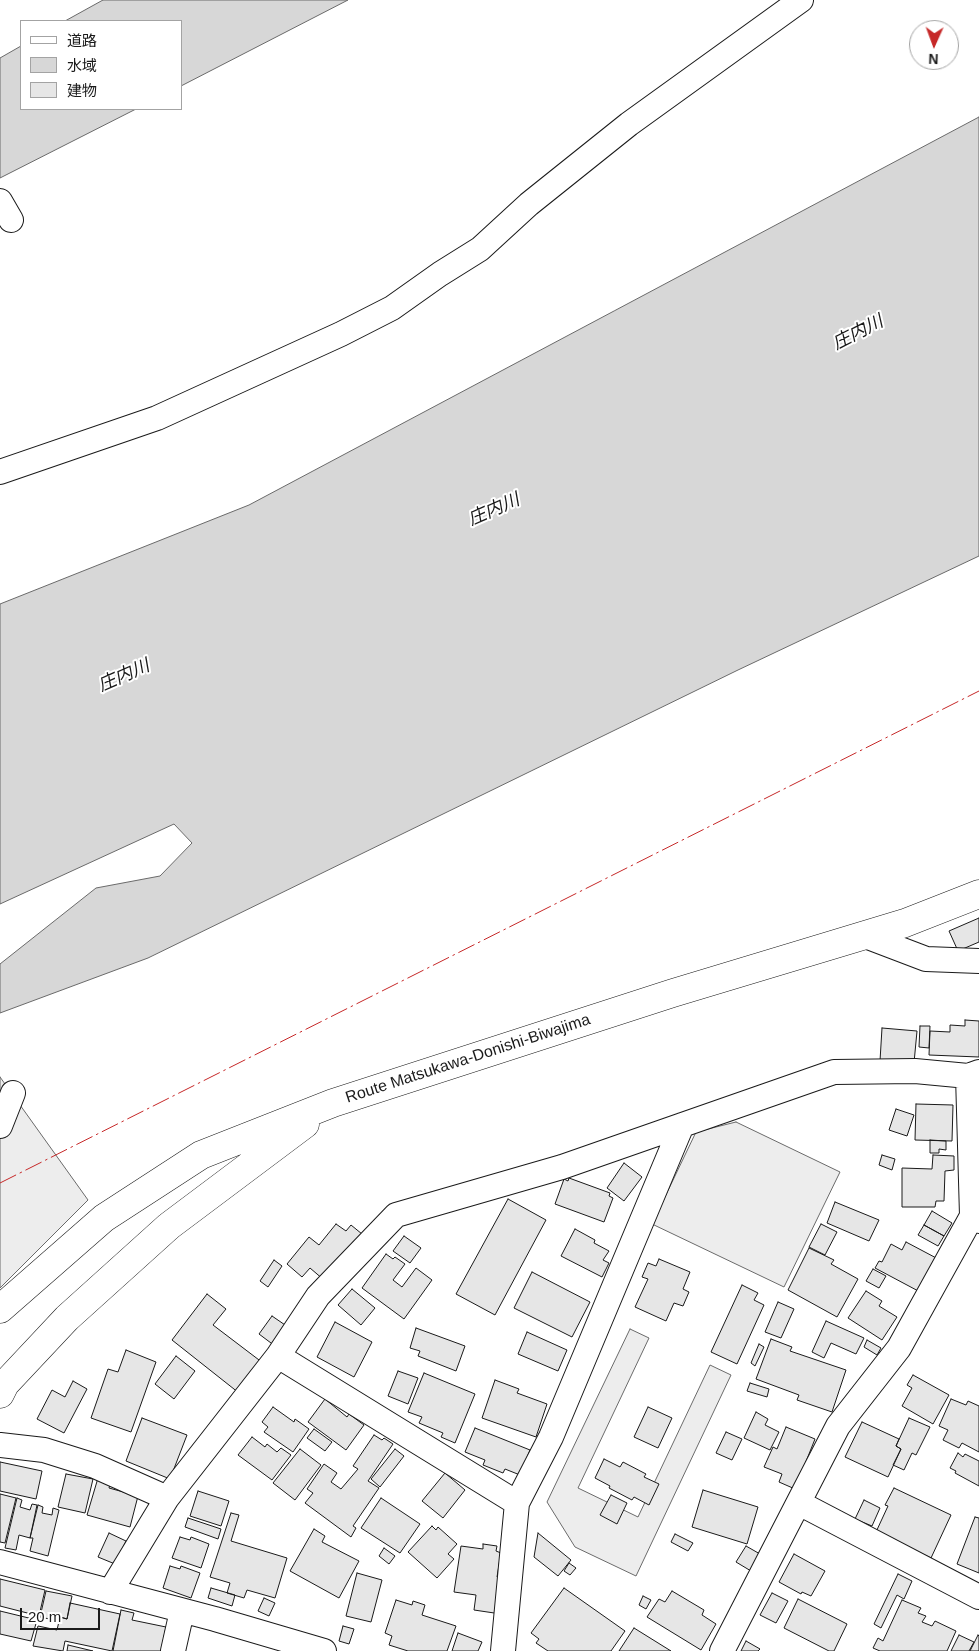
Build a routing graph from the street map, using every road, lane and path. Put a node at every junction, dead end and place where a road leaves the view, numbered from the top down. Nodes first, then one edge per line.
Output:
1 (801, 0) edge
2 (0, 472) edge
3 (979, 894) edge
4 (863, 935) junction
5 (979, 961) edge
6 (975, 1074) edge
7 (13, 1093) dead end
8 (333, 1103) junction
9 (682, 1125) junction
10 (0, 1126) edge
11 (976, 1219) edge
12 (0, 1309) edge
13 (278, 1356) junction
14 (0, 1394) edge
15 (0, 1445) edge
16 (167, 1498) junction
17 (517, 1503) junction
18 (799, 1503) junction
19 (0, 1562) edge
20 (110, 1592) junction
21 (979, 1597) edge
22 (182, 1611) junction
23 (173, 1651) edge
24 (324, 1651) edge
25 (503, 1651) edge
26 (722, 1651) edge

1 - 2 street
3 - 4 main road, Route Matsukawa-Donishi-Biwajima
4 - 5 street
4 - 8 main road, Route Matsukawa-Donishi-Biwajima
6 - 9 street
6 - 11 street
7 - 10 street
8 - 12 main road, Route Matsukawa-Donishi-Biwajima
8 - 14 main road
9 - 13 street
9 - 17 street
11 - 18 street
13 - 16 street
13 - 17 street
15 - 16 street
16 - 20 street
17 - 25 street
18 - 21 street
18 - 26 street
19 - 20 street
20 - 22 street
22 - 23 street
22 - 24 street

